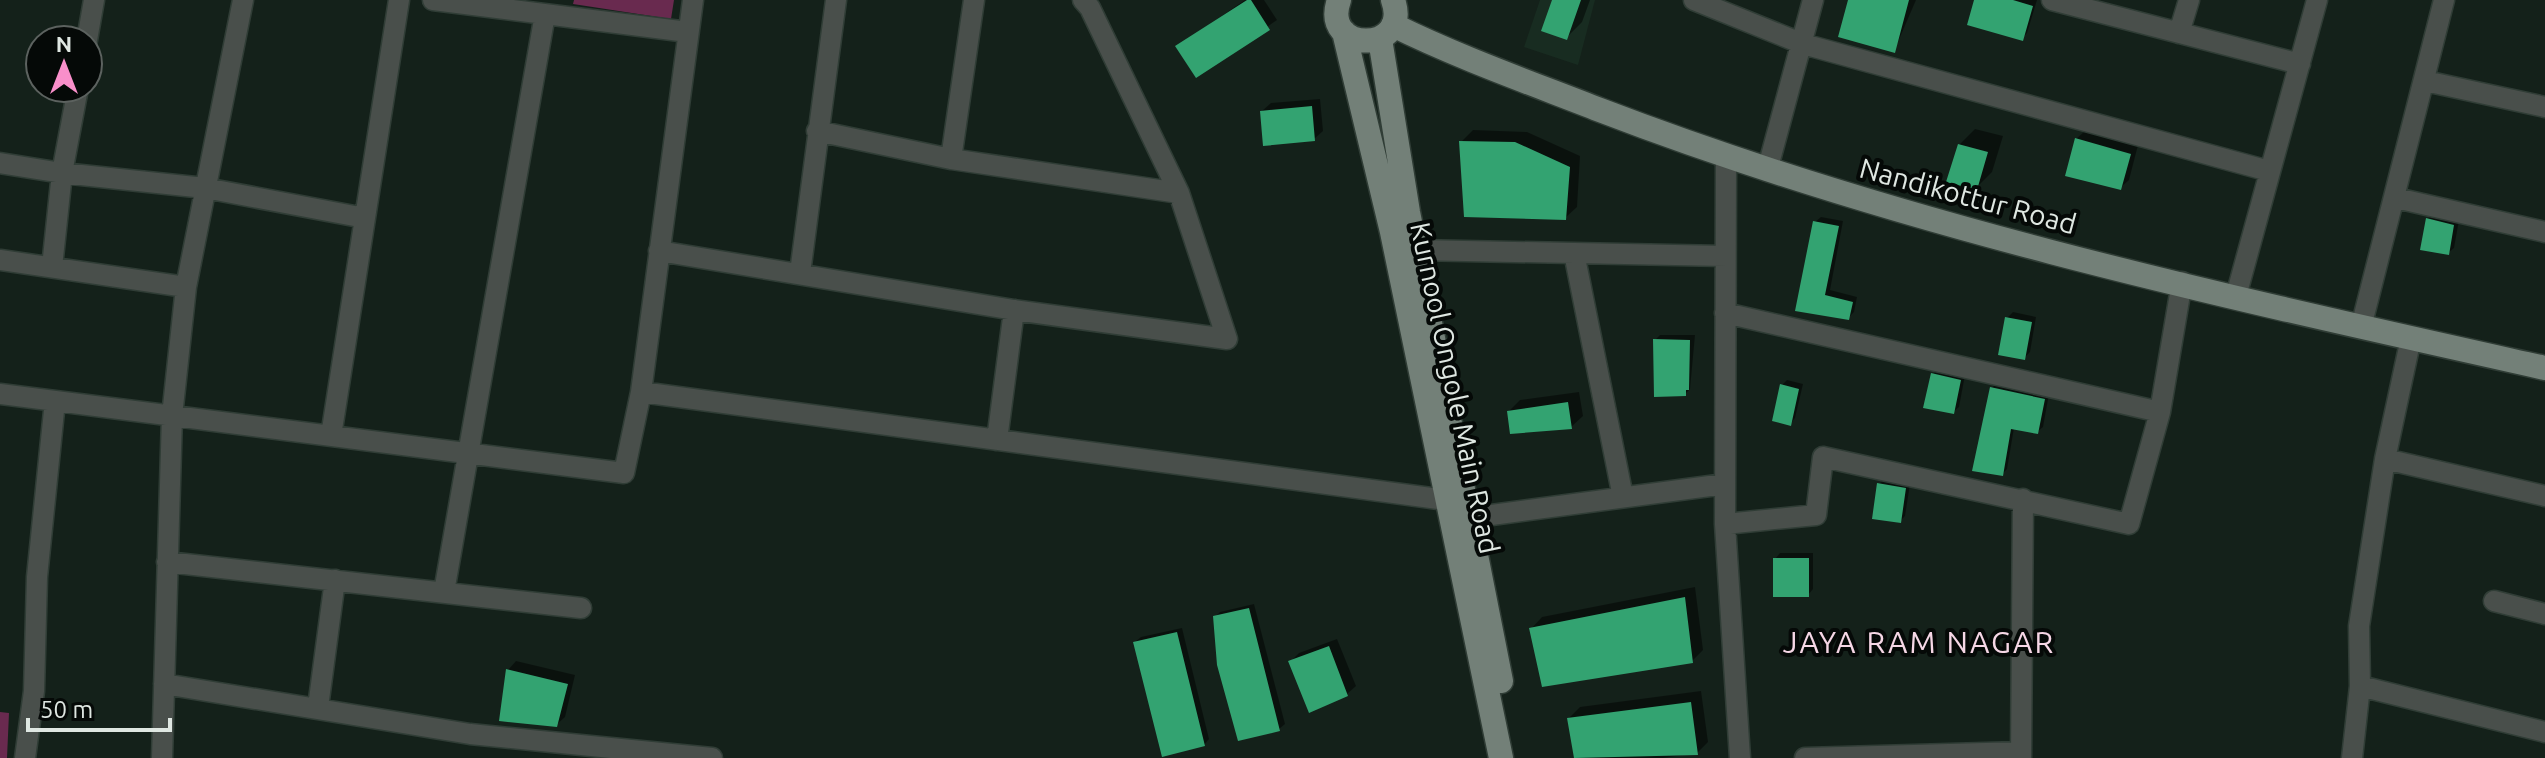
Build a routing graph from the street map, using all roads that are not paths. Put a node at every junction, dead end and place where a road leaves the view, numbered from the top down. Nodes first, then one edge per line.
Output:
1 (94, 0) edge
2 (243, 0) edge
3 (399, 0) edge
4 (433, 0) edge
5 (693, 0) edge
6 (836, 0) edge
7 (974, 0) edge
8 (1083, 0) edge
9 (1393, 0) edge
10 (1694, 0) edge
11 (1813, 0) edge
12 (2052, 0) edge
13 (2189, 0) edge
14 (2317, 0) edge
15 (2444, 0) edge
16 (1336, 1) edge
17 (545, 14) junction
18 (90, 24) edge
19 (688, 32) junction
20 (1344, 32) junction
21 (1386, 32) junction
22 (2179, 33) junction
23 (1803, 44) junction
24 (2300, 64) junction
25 (2425, 81) junction
26 (75, 104) edge
27 (2545, 107) edge
28 (817, 131) junction
29 (1726, 158) junction
30 (951, 159) junction
31 (0, 163) edge
32 (1767, 171) junction
33 (2269, 171) junction
34 (62, 173) junction
35 (205, 188) junction
36 (1179, 193) junction
37 (2396, 198) junction
38 (365, 218) junction
39 (2545, 232) edge
40 (1416, 250) junction
41 (659, 251) junction
42 (1574, 253) junction
43 (1725, 256) junction
44 (0, 260) edge
45 (52, 267) junction
46 (800, 273) junction
47 (2182, 282) junction
48 (186, 287) junction
49 (2236, 296) junction
50 (1014, 310) junction
51 (1725, 313) junction
52 (2361, 327) junction
53 (2411, 338) junction
54 (2545, 368) edge
55 (641, 392) junction
56 (0, 394) edge
57 (55, 401) junction
58 (2160, 412) junction
59 (172, 416) junction
60 (331, 436) junction
61 (997, 440) junction
62 (471, 454) junction
63 (2385, 459) junction
64 (1725, 484) junction
65 (2545, 496) edge
66 (1623, 497) junction
67 (2023, 499) junction
68 (1446, 500) junction
69 (1469, 518) junction
70 (1725, 524) junction
71 (167, 562) junction
72 (335, 580) junction
73 (444, 592) junction
74 (2494, 601) dead end
75 (581, 608) dead end
76 (2545, 614) edge
77 (164, 684) junction
78 (2360, 686) junction
79 (318, 707) junction
80 (2545, 732) edge
81 (2021, 755) edge
82 (25, 758) edge
83 (162, 758) edge
84 (712, 758) edge
85 (1501, 758) edge
86 (1516, 758) edge
87 (1740, 758) edge
88 (1805, 758) edge
89 (2352, 758) edge

1 - 18 street
2 - 35 street
3 - 38 street
4 - 17 street
5 - 19 street
6 - 28 street
7 - 30 street
8 - 36 street
9 - 21 main road, Kurnool Ongole Main Road
10 - 23 street
11 - 23 street
12 - 22 street
13 - 22 street
14 - 24 street
15 - 25 street
16 - 20 main road, Kurnool Ongole Main Road
17 - 19 street
17 - 62 street
19 - 41 street
20 - 21 main road, Nandikottur Road
20 - 68 main road, Kurnool Ongole Main Road
21 - 29 main road, Nandikottur Road
21 - 40 main road, Kurnool Ongole Main Road
22 - 24 street
23 - 32 street
23 - 33 street
24 - 33 street
25 - 27 street
25 - 37 street
26 - 34 street
28 - 30 street
28 - 46 street
29 - 32 main road, Nandikottur Road
29 - 43 street
30 - 36 street
31 - 34 street
32 - 47 main road, Nandikottur Road
33 - 49 street
34 - 35 street
34 - 45 street
35 - 38 street
35 - 48 street
36 - 50 street
37 - 39 street
37 - 52 street
38 - 60 street
40 - 42 street
40 - 69 main road, Kurnool Ongole Main Road
41 - 46 street
41 - 55 street
42 - 43 street
42 - 66 street
43 - 51 street
44 - 45 street
45 - 48 street
46 - 50 street
47 - 49 main road, Nandikottur Road
47 - 58 street
48 - 59 street
49 - 52 main road, Nandikottur Road
50 - 61 street
51 - 58 street
51 - 64 street
52 - 53 main road, Nandikottur Road
53 - 54 main road, Nandikottur Road
53 - 63 street
55 - 61 street
55 - 62 street
56 - 57 street
57 - 59 street
57 - 82 street
58 - 67 street
59 - 60 street
59 - 71 street
60 - 62 street
61 - 68 street
62 - 73 street
63 - 65 street
63 - 78 street
64 - 66 street
64 - 70 street
66 - 69 street
67 - 70 street
67 - 81 street
68 - 85 main road, Kurnool Ongole Main Road
69 - 86 main road, Kurnool Ongole Main Road
70 - 87 street
71 - 72 street
71 - 77 street
72 - 73 street
72 - 79 street
73 - 75 street
74 - 76 street
77 - 79 street
77 - 83 street
78 - 80 street
78 - 89 street
79 - 84 street
81 - 88 street

